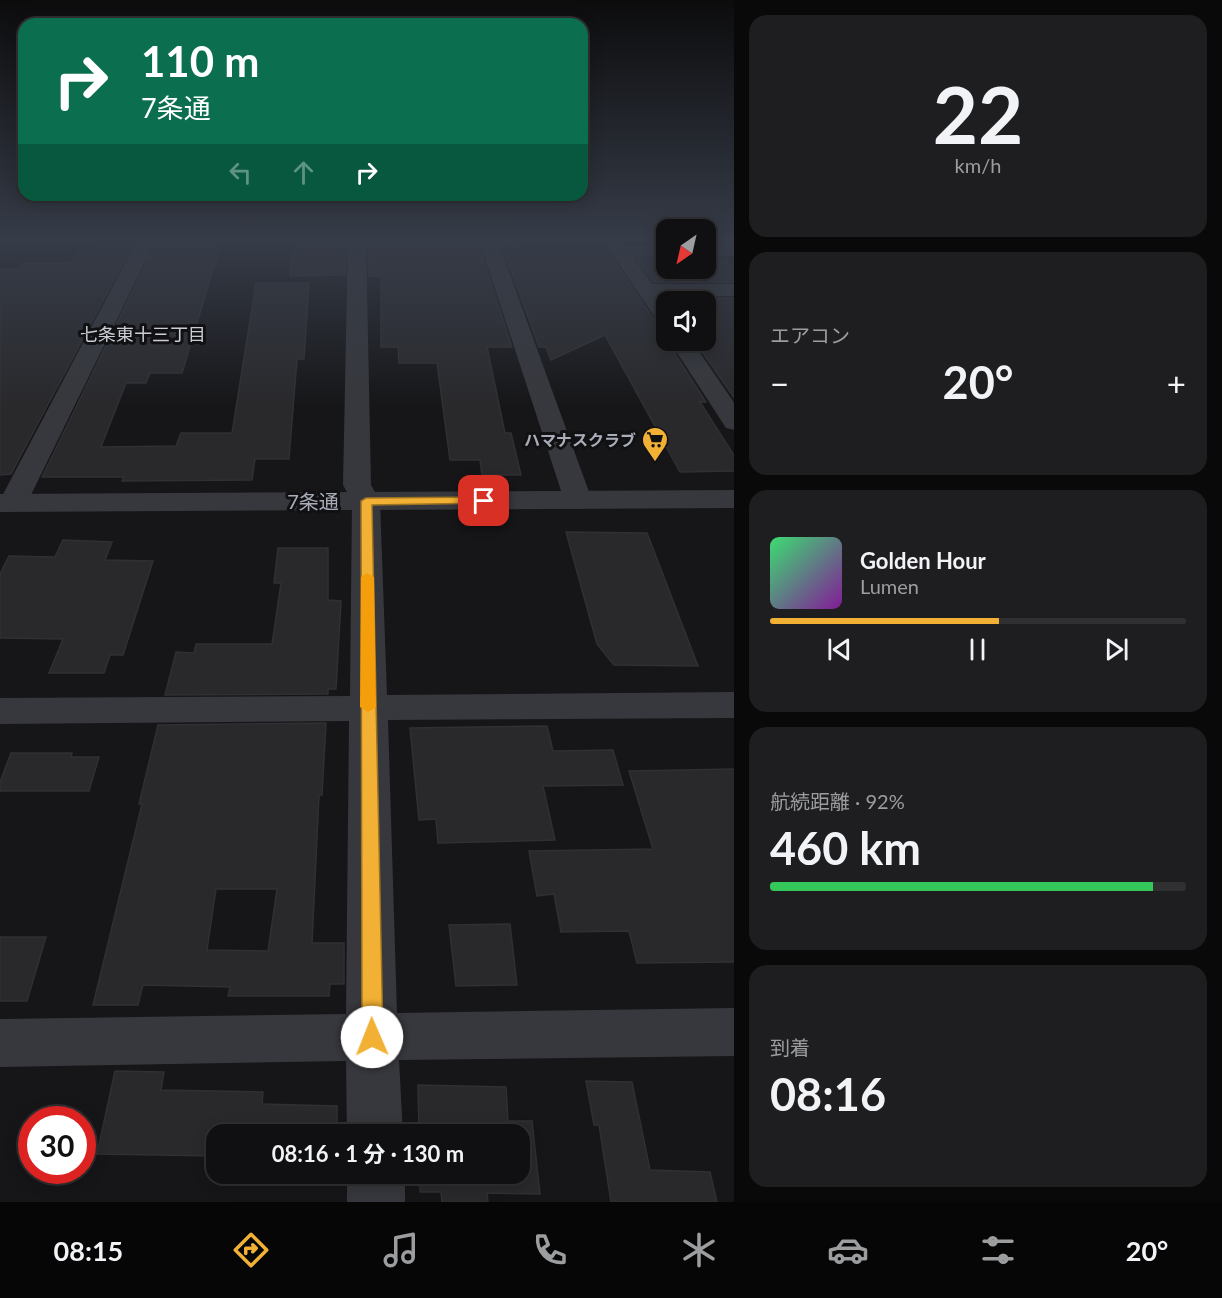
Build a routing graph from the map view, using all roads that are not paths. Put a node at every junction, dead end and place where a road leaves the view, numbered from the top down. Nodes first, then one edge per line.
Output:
1 (117, 295) edge
2 (357, 295) edge
3 (507, 295) edge
4 (687, 351) edge
5 (734, 421) edge
6 (734, 499) edge
7 (578, 500) junction
8 (366, 501) junction
9 (7, 503) edge
10 (734, 705) edge
11 (368, 706) junction
12 (0, 711) edge
13 (734, 1032) edge
14 (372, 1037) junction
15 (0, 1043) edge
16 (375, 1124) edge
17 (376, 1184) edge
18 (376, 1202) edge

1 - 9 street
2 - 8 street
3 - 7 street
4 - 5 street
6 - 7 street, 7条通
7 - 8 street, 7条通
8 - 9 street, 7条通
8 - 11 street
10 - 11 street
11 - 12 street
11 - 14 street
13 - 14 street
14 - 15 street
14 - 16 street
17 - 18 street

